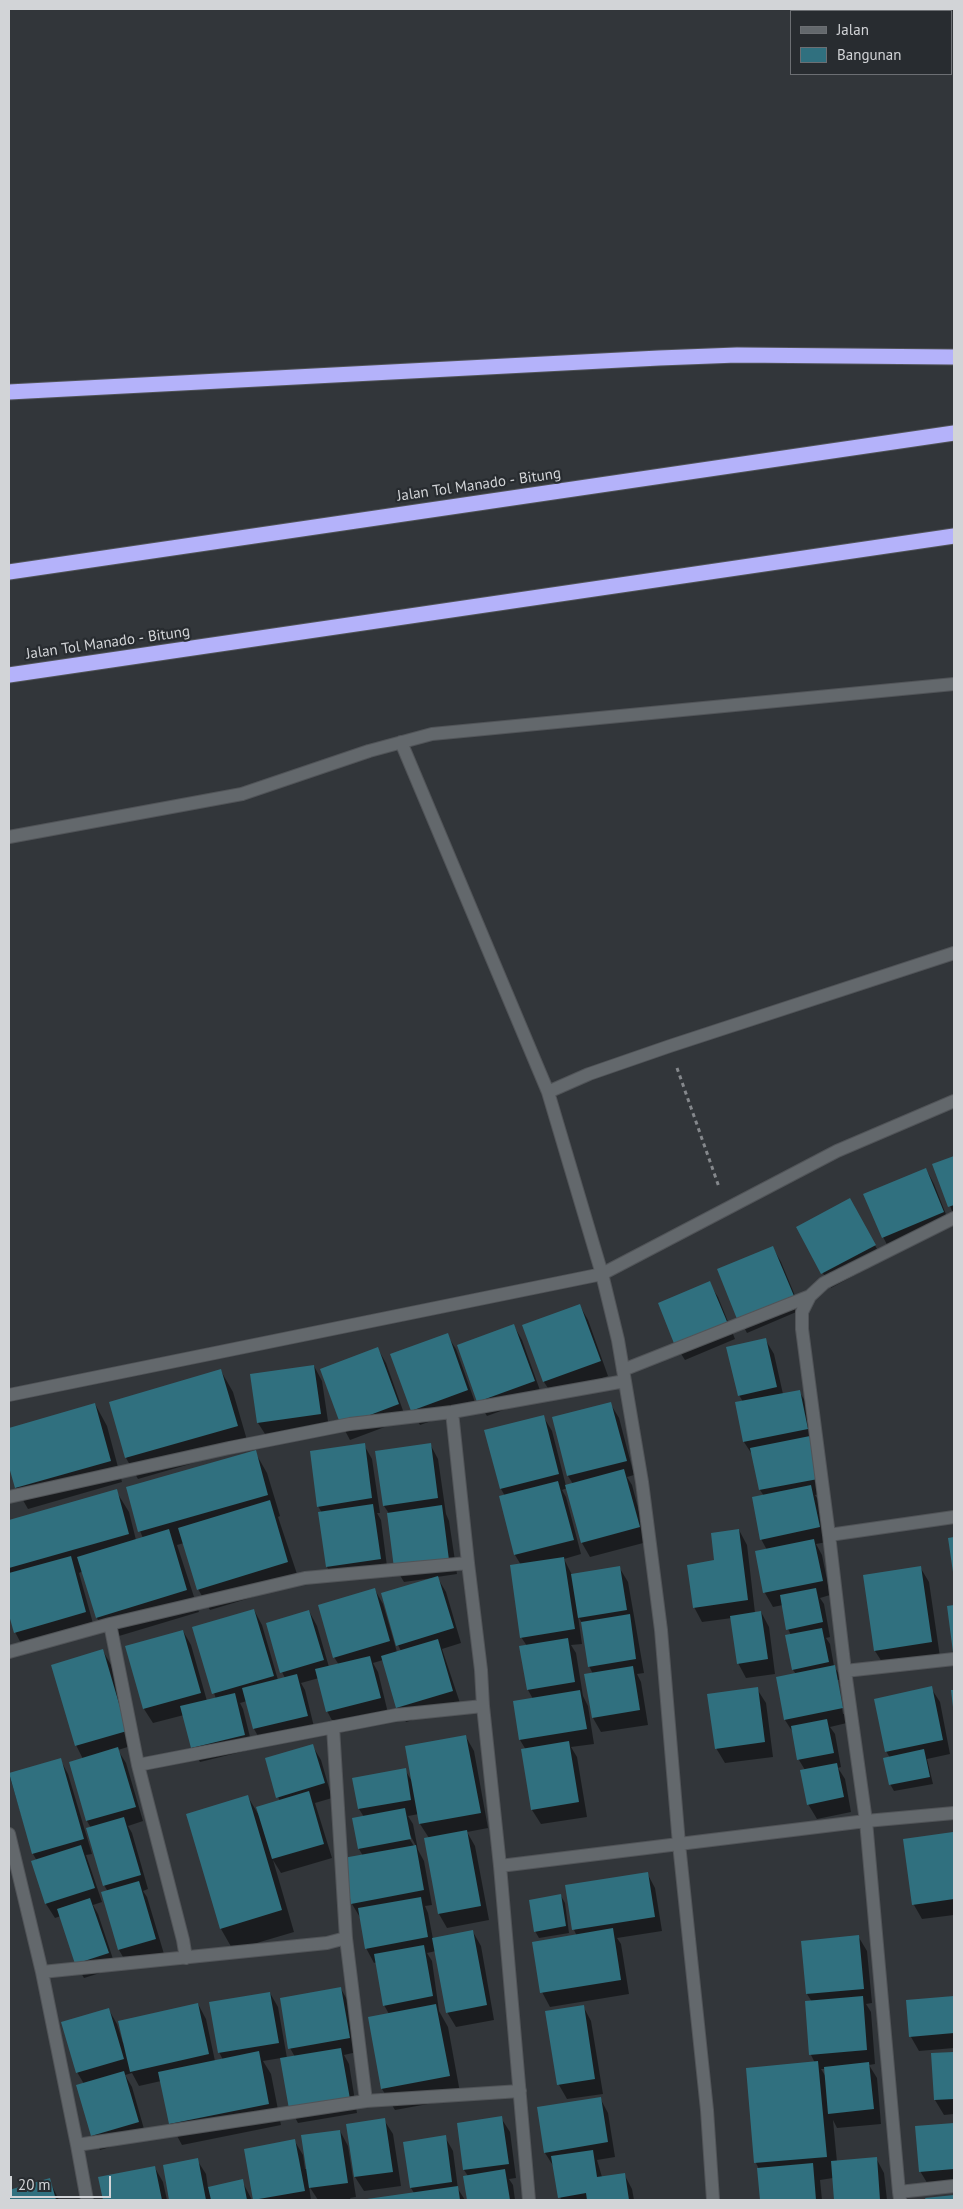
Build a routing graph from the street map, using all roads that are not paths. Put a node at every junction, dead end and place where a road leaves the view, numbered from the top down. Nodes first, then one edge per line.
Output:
1 (954, 356) edge
2 (9, 392) edge
3 (954, 433) edge
4 (954, 536) edge
5 (9, 572) edge
6 (9, 675) edge
7 (954, 684) edge
8 (402, 742) junction
9 (9, 837) edge
10 (954, 953) edge
11 (548, 1092) junction
12 (954, 1101) edge
13 (954, 1218) edge
14 (602, 1274) junction
15 (810, 1296) junction
16 (624, 1375) junction
17 (9, 1395) edge
18 (452, 1412) junction
19 (9, 1497) edge
20 (954, 1517) edge
21 (829, 1535) junction
22 (468, 1563) junction
23 (110, 1624) junction
24 (9, 1652) edge
25 (954, 1659) edge
26 (845, 1671) junction
27 (484, 1706) junction
28 (332, 1727) junction
29 (138, 1765) junction
30 (954, 1813) edge
31 (866, 1821) junction
32 (9, 1834) edge
33 (679, 1844) junction
34 (500, 1866) junction
35 (346, 1938) junction
36 (186, 1958) junction
37 (42, 1972) junction
38 (520, 2091) junction
39 (366, 2101) junction
40 (77, 2146) junction
41 (954, 2186) edge
42 (900, 2196) edge
43 (87, 2200) edge
44 (529, 2200) edge
45 (713, 2200) edge

1 - 2 highway
3 - 5 highway, Jalan Tol Manado - Bitung
4 - 6 highway, Jalan Tol Manado - Bitung
7 - 8 street
8 - 9 street
8 - 11 street
10 - 11 street
11 - 14 street
12 - 14 street
13 - 15 street
14 - 16 street
14 - 17 street
15 - 16 street
15 - 21 street
16 - 18 street
16 - 33 street
18 - 19 street
18 - 22 street
20 - 21 street
21 - 26 street
22 - 23 street
22 - 27 street
23 - 24 street
23 - 29 street
25 - 26 street
26 - 31 street
27 - 28 street
27 - 34 street
28 - 29 street
28 - 35 street
29 - 36 street
30 - 31 street
31 - 33 street
31 - 42 street
32 - 37 street
33 - 34 street
33 - 45 street
34 - 38 street
35 - 36 street
35 - 39 street
36 - 37 street
37 - 40 street
38 - 39 street
38 - 44 street
39 - 40 street
40 - 43 street
41 - 42 street

